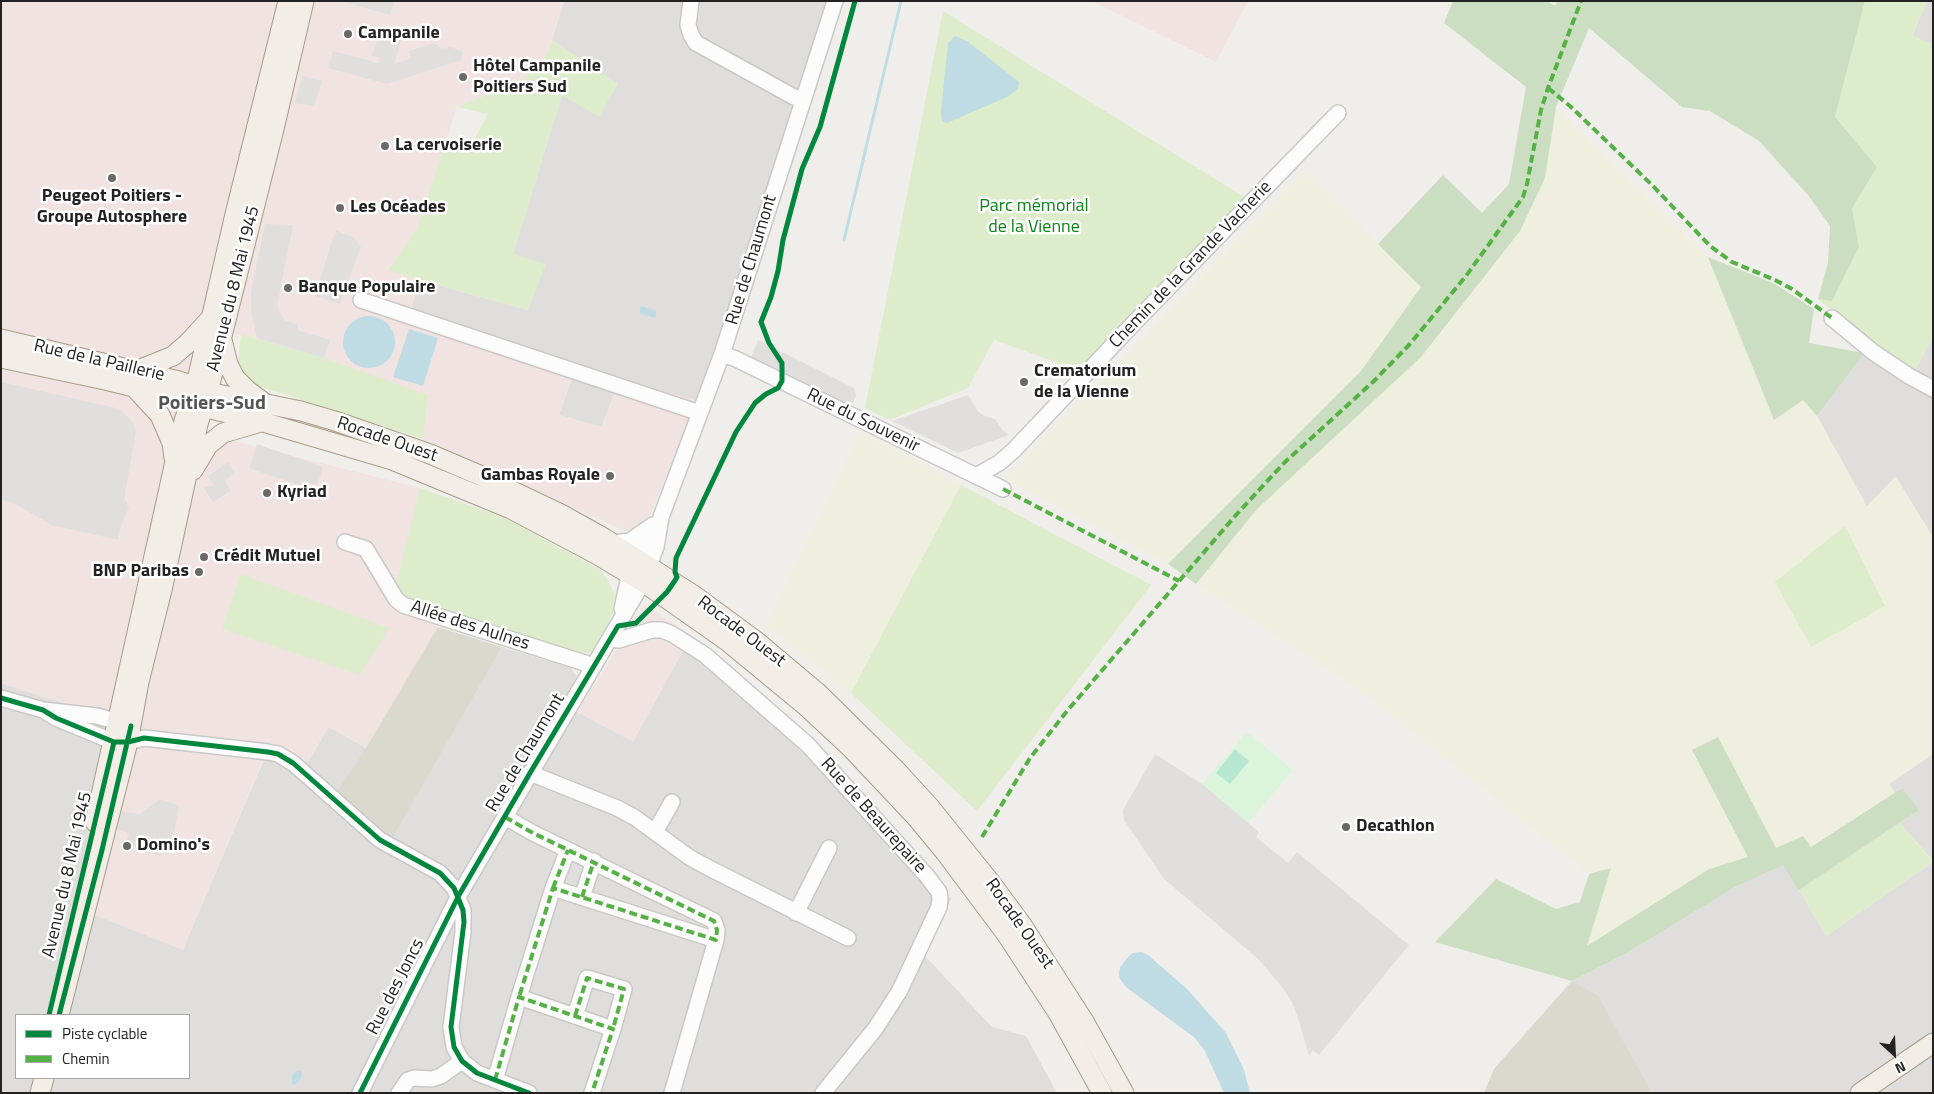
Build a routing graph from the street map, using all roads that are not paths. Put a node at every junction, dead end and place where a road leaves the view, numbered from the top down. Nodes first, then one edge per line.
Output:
1 (288, 1) edge
2 (304, 1) edge
3 (691, 1) edge
4 (835, 1) edge
5 (803, 99) junction
6 (1338, 113) dead end
7 (361, 300) dead end
8 (210, 318) junction
9 (1832, 318) dead end
10 (1, 339) edge
11 (221, 339) junction
12 (722, 354) junction
13 (2, 357) edge
14 (136, 378) junction
15 (1933, 389) edge
16 (199, 398) junction
17 (700, 413) junction
18 (266, 414) junction
19 (175, 466) junction
20 (976, 476) junction
21 (184, 489) junction
22 (1003, 489) dead end
23 (661, 517) junction
24 (345, 542) dead end
25 (613, 543) junction
26 (640, 570) junction
27 (614, 632) junction
28 (594, 666) junction
29 (1, 698) edge
30 (44, 710) junction
31 (127, 734) junction
32 (530, 773) junction
33 (672, 802) dead end
34 (505, 817) junction
35 (655, 832) junction
36 (829, 848) dead end
37 (568, 850) junction
38 (594, 861) junction
39 (553, 888) junction
40 (458, 895) junction
41 (582, 897) junction
42 (796, 913) junction
43 (848, 938) dead end
44 (716, 940) junction
45 (519, 997) junction
46 (49, 1014) edge
47 (59, 1014) edge
48 (575, 1016) junction
49 (613, 1029) junction
50 (1933, 1043) edge
51 (462, 1061) junction
52 (34, 1079) edge
53 (44, 1079) edge
54 (495, 1080) junction
55 (31, 1093) edge
56 (40, 1093) edge
57 (360, 1093) edge
58 (399, 1093) edge
59 (529, 1093) edge
60 (592, 1093) edge
61 (672, 1093) edge
62 (823, 1093) edge
63 (1100, 1093) edge
64 (1124, 1093) edge
65 (1860, 1093) edge

1 - 8 main road, Avenue du 8 Mai 1945
2 - 11 main road, Avenue du 8 Mai 1945
3 - 5 street
4 - 5 street, Rue de Chaumont
5 - 12 street, Rue de Chaumont
6 - 20 street, Chemin de la Grande Vacherie
7 - 17 street
8 - 14 main road
8 - 16 main road, Avenue du 8 Mai 1945
9 - 15 street
10 - 14 main road, Rue de la Paillerie
11 - 16 main road, Avenue du 8 Mai 1945
11 - 18 main road
12 - 17 street, Rue de Chaumont
12 - 20 street, Rue du Souvenir
13 - 14 main road, Rue de la Paillerie
14 - 16 main road, Rue de la Paillerie
14 - 19 main road
16 - 18 main road, Rocade Ouest
16 - 19 main road, Avenue du 8 Mai 1945
16 - 21 main road, Avenue du 8 Mai 1945
17 - 23 street, Rue de Chaumont
18 - 21 main road
18 - 25 main road, Rocade Ouest
18 - 26 main road, Rocade Ouest
19 - 31 main road, Avenue du 8 Mai 1945
20 - 22 street, Rue du Souvenir
21 - 31 main road, Avenue du 8 Mai 1945
23 - 25 street
23 - 26 street, Rue de Chaumont
24 - 28 street, Allée des Aulnes
25 - 26 main road, Rocade Ouest
26 - 27 street, Rue de Chaumont
26 - 63 main road, Rocade Ouest
26 - 64 main road, Rocade Ouest
27 - 28 street, Rue de Chaumont
27 - 62 street, Rue de Beaurepaire
28 - 32 street, Rue de Chaumont
29 - 30 street
30 - 31 street
30 - 31 street
31 - 40 street
31 - 46 main road, Avenue du 8 Mai 1945
31 - 47 main road, Avenue du 8 Mai 1945
32 - 34 street, Rue de Chaumont
32 - 35 street
33 - 35 street
34 - 37 street
34 - 40 street, Rue de Chaumont
35 - 42 street
36 - 42 street
37 - 38 street
37 - 39 street
38 - 41 street
38 - 44 street
39 - 41 street
39 - 45 street
40 - 51 street
40 - 57 street, Rue des Joncs
41 - 44 street
42 - 43 street
44 - 61 street
45 - 48 street
45 - 54 street
48 - 49 street
48 - 49 street
49 - 60 street
50 - 65 main road
51 - 54 street
51 - 58 street
52 - 55 main road
53 - 56 main road
54 - 59 street

